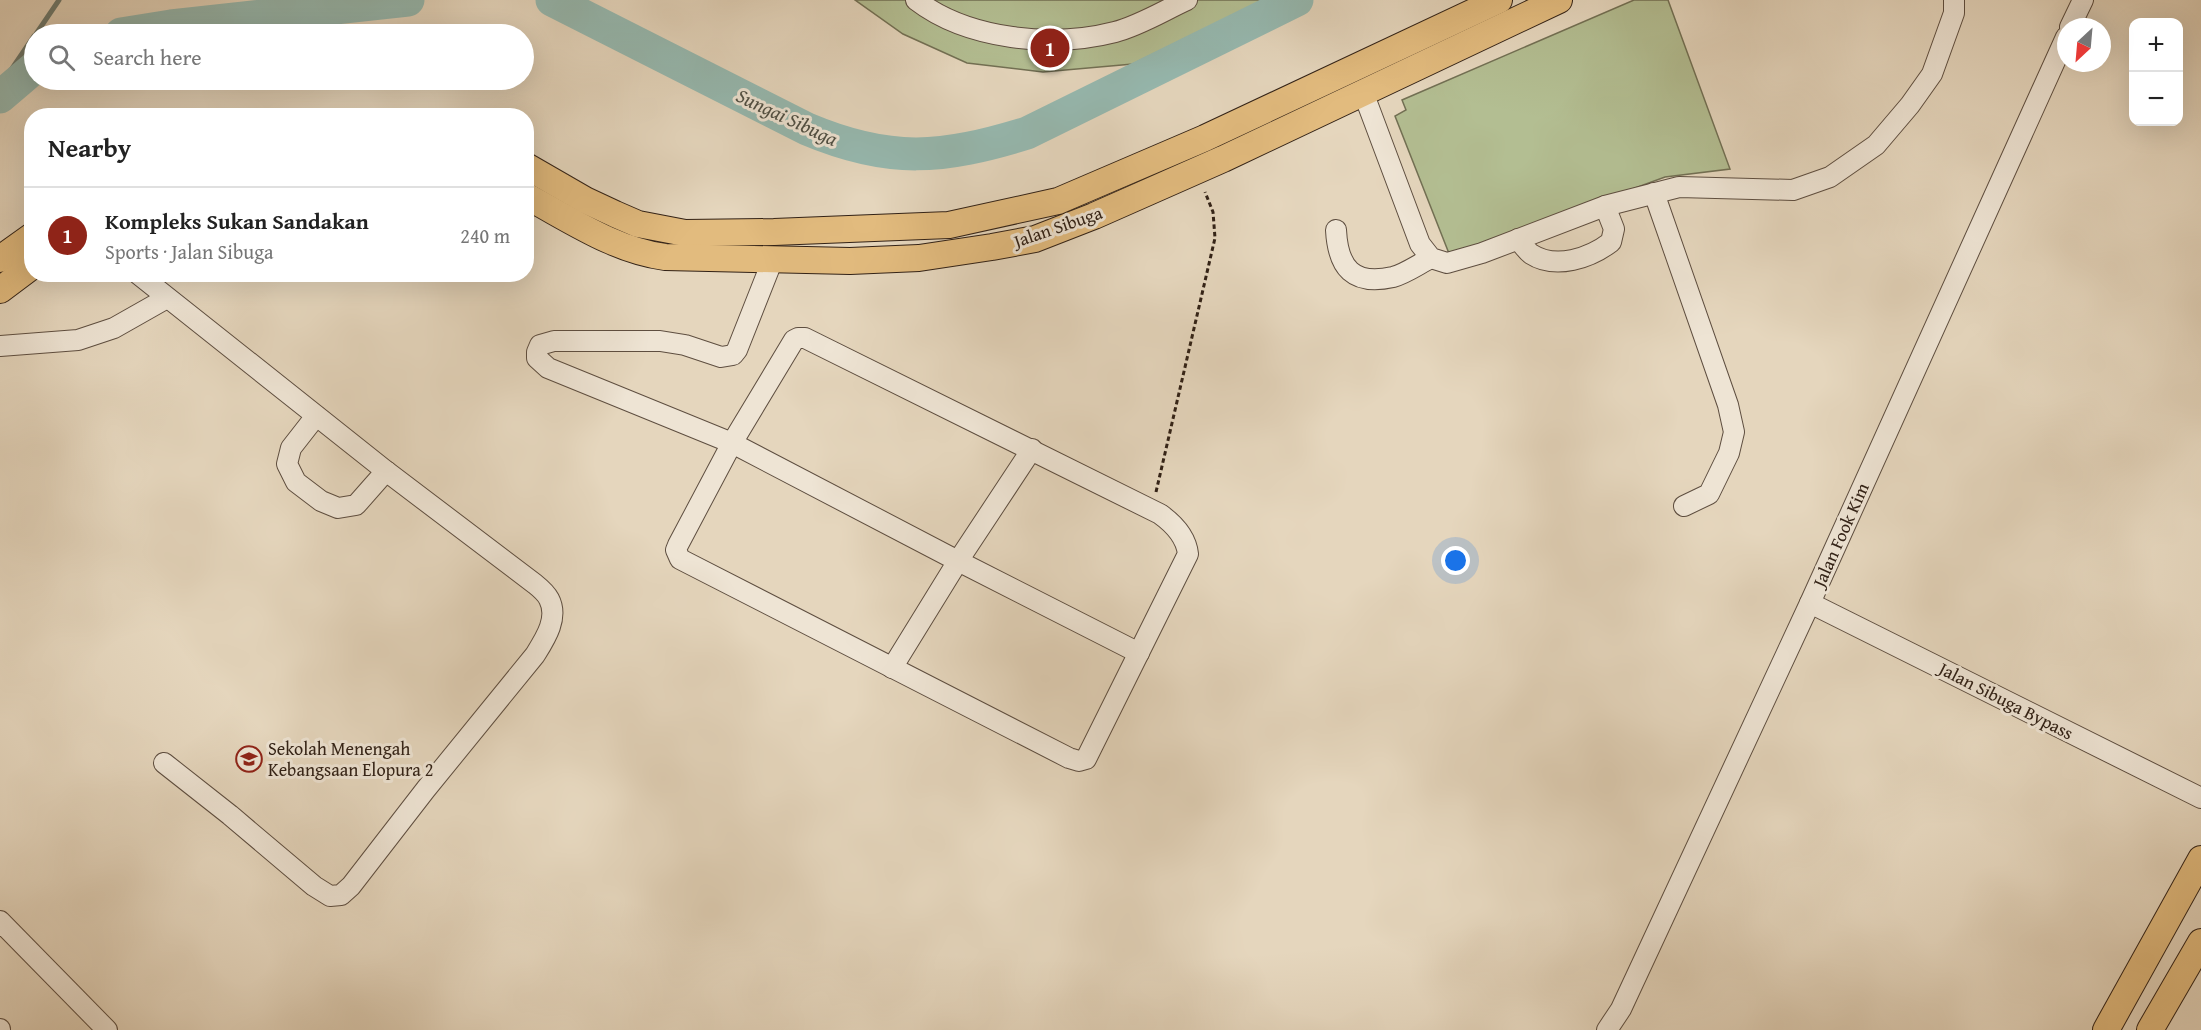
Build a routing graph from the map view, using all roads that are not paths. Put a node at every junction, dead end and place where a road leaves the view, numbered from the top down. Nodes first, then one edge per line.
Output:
1 (916, 0) edge
2 (1187, 0) edge
3 (1499, 0) edge
4 (1558, 0) edge
5 (1954, 0) edge
6 (2082, 0) edge
7 (1460, 8) edge
8 (2074, 18) edge
9 (2057, 57) edge
10 (1363, 92) junction
11 (534, 171) edge
12 (1654, 194) junction
13 (534, 200) edge
14 (1605, 206) junction
15 (1336, 230) dead end
16 (1518, 239) junction
17 (24, 242) edge
18 (1431, 258) junction
19 (0, 259) edge
20 (773, 259) junction
21 (24, 272) edge
22 (147, 282) edge
23 (0, 290) edge
24 (166, 298) junction
25 (0, 346) edge
26 (316, 416) junction
27 (732, 442) junction
28 (1032, 449) junction
29 (386, 471) junction
30 (1684, 506) dead end
31 (958, 561) junction
32 (1810, 603) junction
33 (1139, 653) junction
34 (892, 668) junction
35 (164, 763) dead end
36 (2201, 798) edge
37 (2201, 859) edge
38 (0, 921) edge
39 (2201, 942) edge
40 (107, 1030) edge
41 (1607, 1030) edge
42 (2106, 1030) edge
43 (2150, 1030) edge

1 - 2 street
3 - 7 main road, Jalan Sibuga
4 - 10 main road, Jalan Sibuga
5 - 12 street
6 - 8 street
7 - 11 main road, Jalan Sibuga
9 - 32 street, Jalan Fook Kim
10 - 18 street
10 - 20 main road, Jalan Sibuga
12 - 14 street
12 - 30 street
13 - 20 main road, Jalan Sibuga
14 - 16 street
14 - 16 street
15 - 18 street
16 - 18 street
17 - 19 main road
20 - 27 street
21 - 23 main road
22 - 24 street
24 - 25 street
24 - 26 street
26 - 29 street
26 - 29 street
27 - 28 street
27 - 31 street
27 - 34 street
28 - 31 street
28 - 33 street
29 - 35 street
31 - 33 street
31 - 34 street
32 - 36 street, Jalan Sibuga Bypass
32 - 41 street, Jalan Fook Kim
33 - 34 street
37 - 42 main road
38 - 40 street
39 - 43 main road

